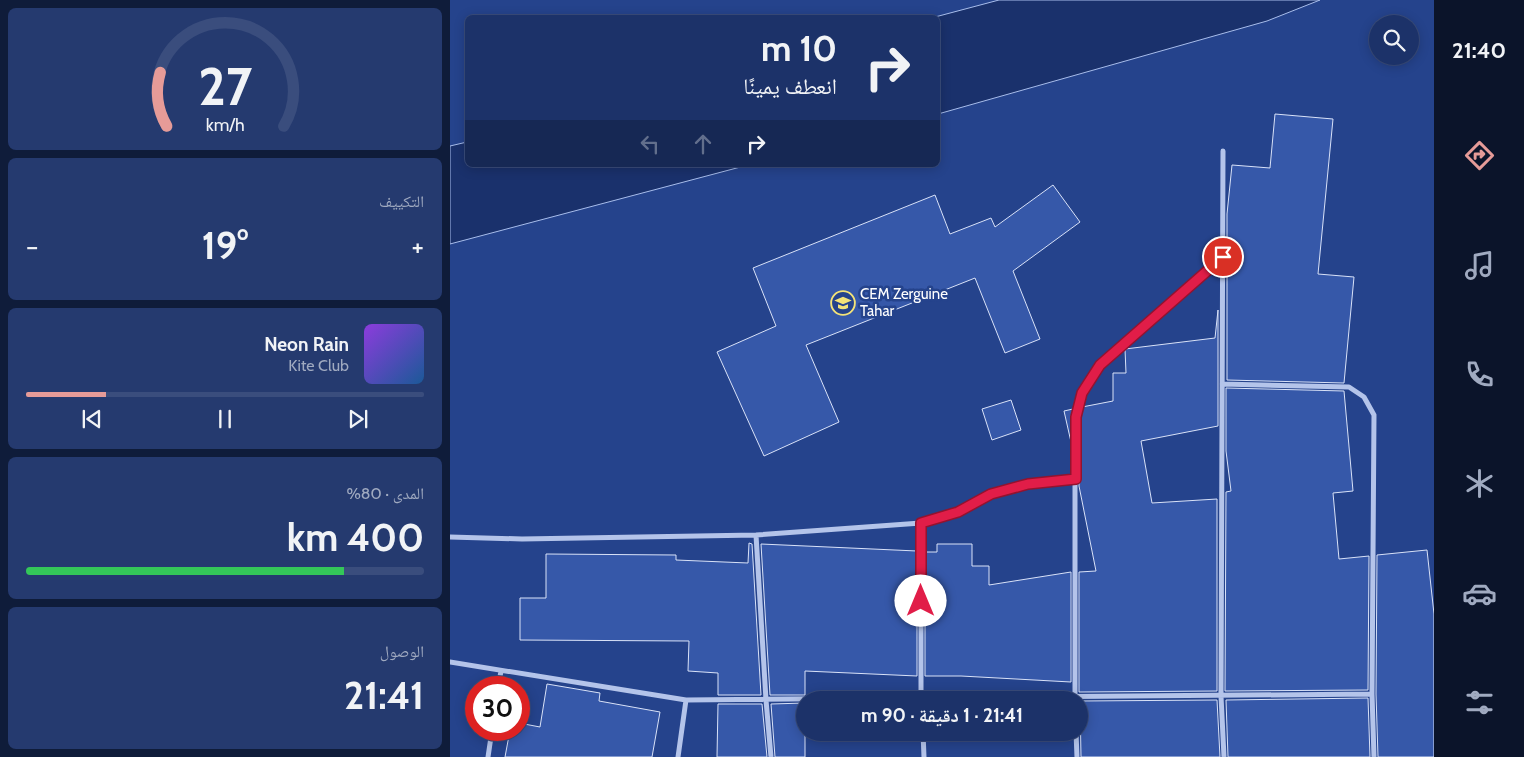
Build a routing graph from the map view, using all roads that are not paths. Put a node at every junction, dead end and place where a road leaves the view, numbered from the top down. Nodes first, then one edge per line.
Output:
1 (1223, 151) dead end
2 (1223, 257) junction
3 (1222, 384) junction
4 (1076, 479) junction
5 (921, 523) junction
6 (756, 535) junction
7 (450, 537) edge
8 (450, 662) edge
9 (500, 671) junction
10 (499, 676) edge
11 (921, 691) edge
12 (1075, 691) edge
13 (1372, 694) junction
14 (1221, 696) junction
15 (1088, 699) edge
16 (686, 700) junction
17 (766, 700) junction
18 (796, 700) edge
19 (490, 741) edge
20 (923, 741) edge
21 (1076, 741) edge
22 (488, 757) edge
23 (678, 757) edge
24 (771, 757) edge
25 (924, 757) edge
26 (1077, 757) edge
27 (1224, 757) edge
28 (1374, 757) edge

1 - 2 street
2 - 3 street
2 - 4 street
3 - 13 street
3 - 14 street
4 - 5 street
4 - 12 street
5 - 6 street
5 - 11 street
6 - 7 street
6 - 17 street
8 - 9 street
9 - 10 street
9 - 16 street
13 - 14 street
13 - 28 street
14 - 15 street
14 - 27 street
16 - 17 street
16 - 23 street
17 - 18 street
17 - 24 street
19 - 22 street
20 - 25 street
21 - 26 street

